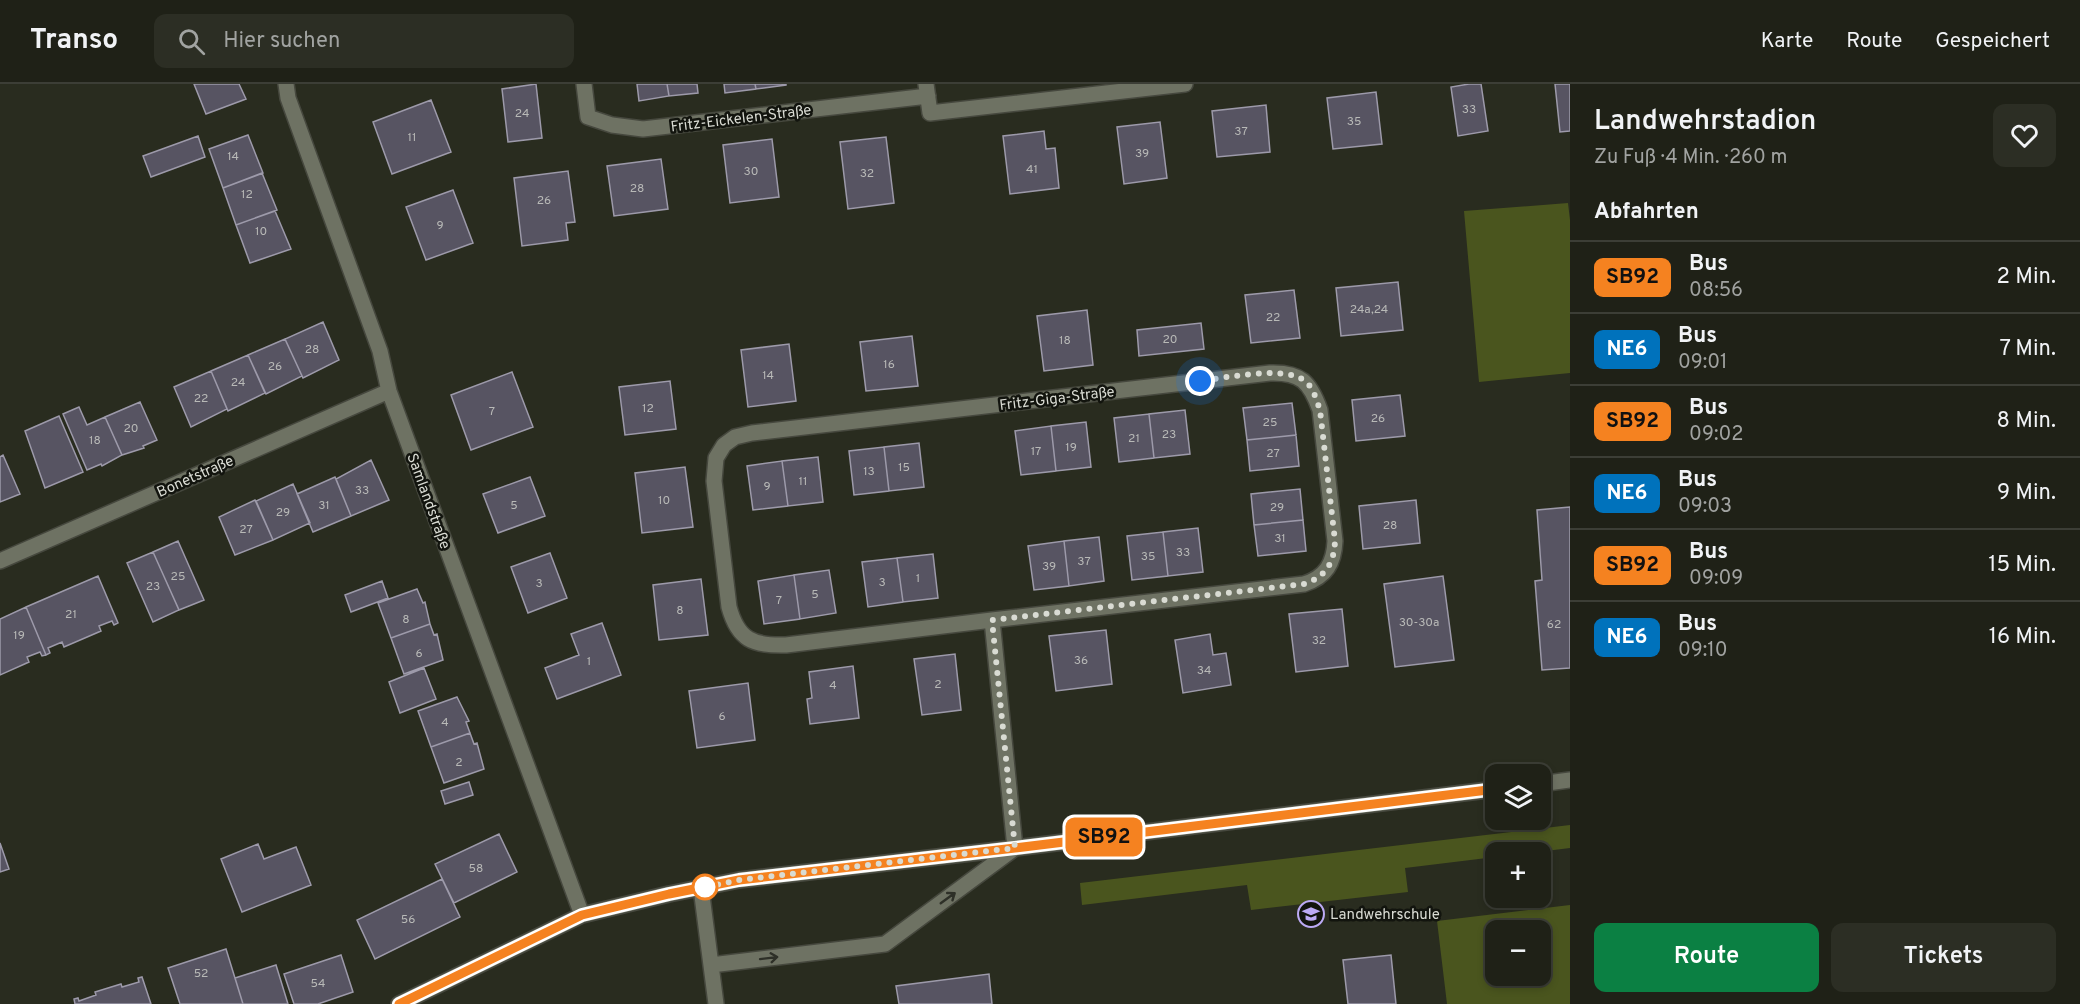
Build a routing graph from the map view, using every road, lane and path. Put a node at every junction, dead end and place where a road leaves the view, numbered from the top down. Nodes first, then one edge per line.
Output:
1 (286, 84) edge
2 (584, 84) edge
3 (1185, 84) edge
4 (927, 90) edge
5 (1062, 91) edge
6 (389, 391) junction
7 (0, 561) edge
8 (992, 620) junction
9 (1570, 780) edge
10 (1551, 783) edge
11 (1485, 790) edge
12 (1015, 848) junction
13 (701, 888) junction
14 (582, 915) junction
15 (711, 966) junction
16 (399, 1004) edge
17 (716, 1004) edge

1 - 6 street, Samlandstraße
2 - 4 street, Fritz-Eickelen-Straße
3 - 5 street, Fritz-Eickelen-Straße
4 - 5 street, Fritz-Eickelen-Straße
6 - 7 street, Bonetstraße
6 - 14 street, Samlandstraße
8 - 8 street, Fritz-Giga-Straße
8 - 12 street
9 - 10 street
11 - 12 street
12 - 13 street
15 -> 12 street
13 - 14 street
13 - 15 street
14 - 16 street
15 - 17 street

